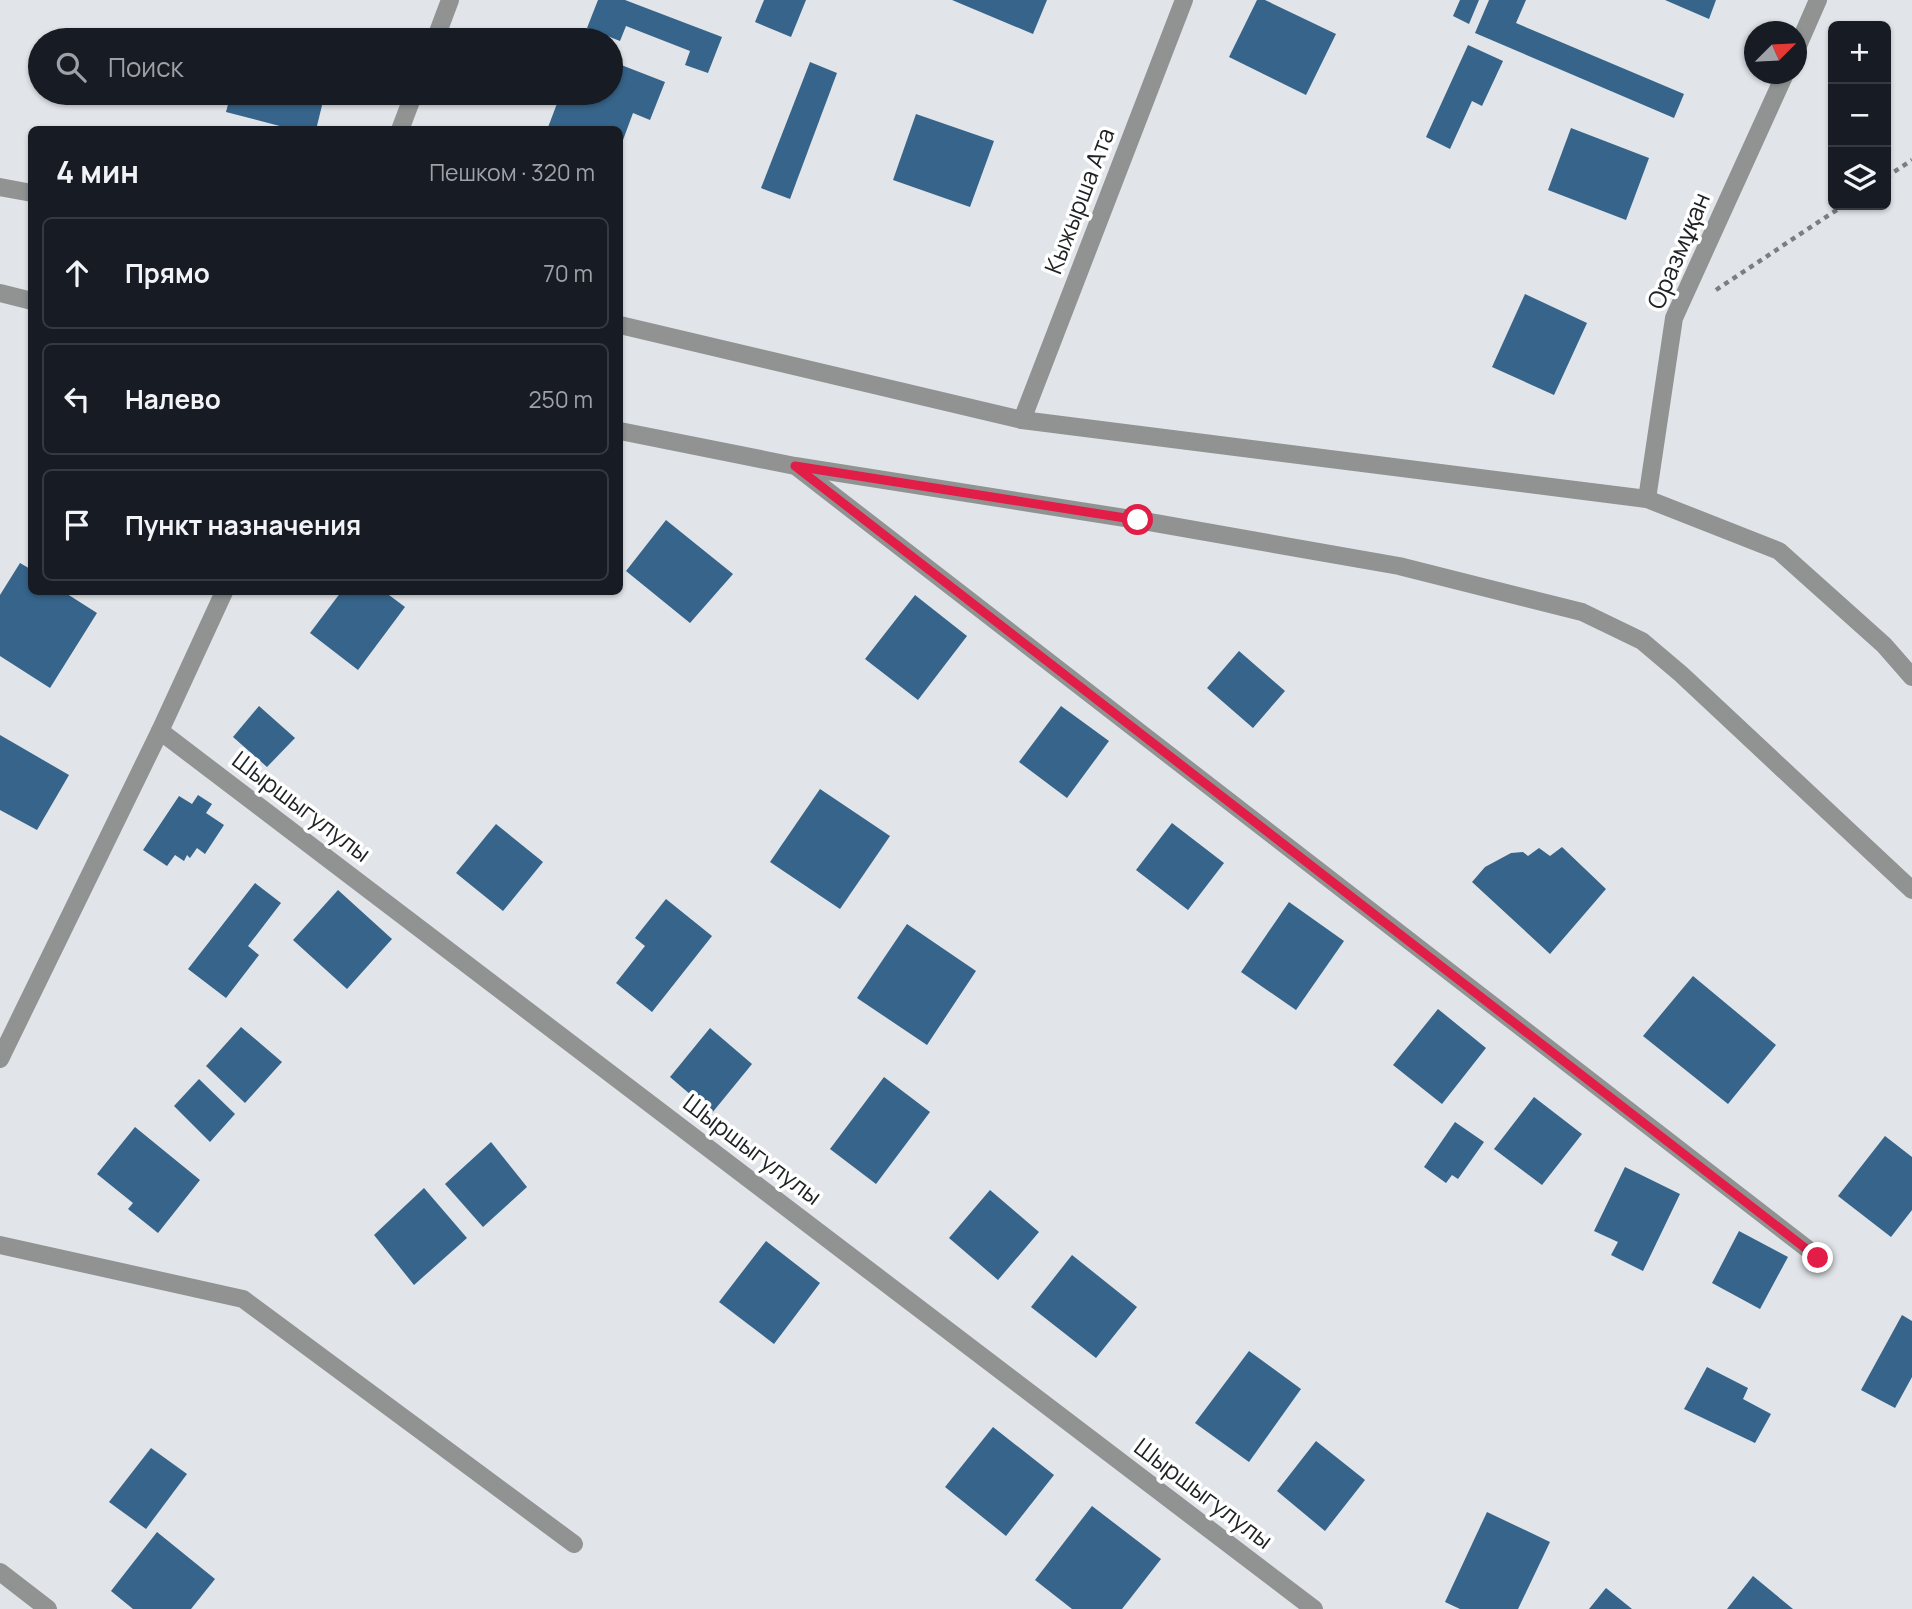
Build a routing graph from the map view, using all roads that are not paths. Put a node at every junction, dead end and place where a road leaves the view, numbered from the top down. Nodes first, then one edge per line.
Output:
1 (450, 0) edge
2 (1184, 0) edge
3 (1818, 0) edge
4 (1807, 25) edge
5 (440, 28) edge
6 (1780, 84) edge
7 (409, 105) edge
8 (402, 126) edge
9 (0, 187) edge
10 (28, 192) edge
11 (0, 293) edge
12 (28, 300) edge
13 (623, 327) edge
14 (1023, 420) junction
15 (623, 432) edge
16 (795, 466) junction
17 (1647, 499) junction
18 (223, 595) edge
19 (1912, 677) edge
20 (160, 731) junction
21 (1912, 890) edge
22 (0, 1059) edge
23 (0, 1245) edge
24 (1818, 1258) dead end
25 (573, 1544) dead end
26 (0, 1573) edge
27 (48, 1609) edge
28 (1314, 1609) edge

1 - 5 street
2 - 14 street, Кыжырша Ата
3 - 4 street
6 - 17 street, Оразмұқан
7 - 8 street
9 - 10 street
11 - 12 street
13 - 14 street
14 - 17 street
15 - 16 street
16 - 21 street
16 - 24 street
17 - 19 street
18 - 20 street
20 - 22 street
20 - 28 street, Шыршыгулулы
23 - 25 street
26 - 27 street

